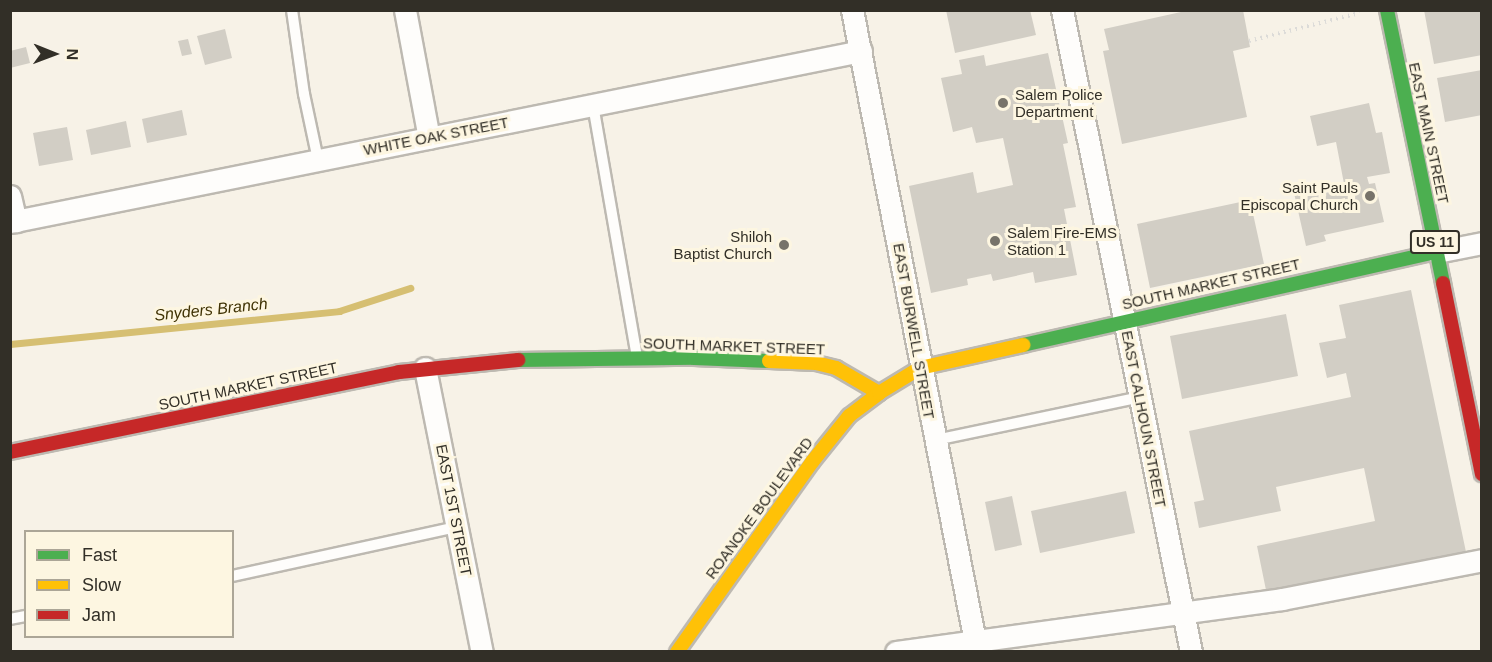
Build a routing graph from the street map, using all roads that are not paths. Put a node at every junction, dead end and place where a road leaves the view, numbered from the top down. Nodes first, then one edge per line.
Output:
1 (292, 10) edge
2 (405, 10) edge
3 (852, 10) edge
4 (1062, 10) edge
5 (1387, 10) edge
6 (861, 51) junction
7 (593, 105) junction
8 (429, 138) junction
9 (318, 160) junction
10 (10, 196) edge
11 (13, 221) edge
12 (1482, 243) edge
13 (1437, 252) junction
14 (1124, 321) junction
15 (637, 359) junction
16 (425, 368) junction
17 (920, 368) junction
18 (879, 393) junction
19 (1140, 396) junction
20 (935, 440) junction
21 (10, 452) edge
22 (1482, 474) edge
23 (457, 527) junction
24 (1482, 560) edge
25 (234, 576) edge
26 (1183, 614) junction
27 (976, 646) edge
28 (482, 651) edge
29 (677, 651) edge
30 (907, 651) edge
31 (1191, 651) edge

1 - 9 lane
2 - 8 street
3 - 6 street, EAST BURWELL STREET
4 - 14 street, EAST CALHOUN STREET
5 - 13 street, EAST MAIN STREET / US 11
6 - 7 street, WHITE OAK STREET
6 - 17 street, EAST BURWELL STREET
7 - 8 street, WHITE OAK STREET
7 - 15 lane
8 - 9 street, WHITE OAK STREET
9 - 11 street, WHITE OAK STREET
10 - 11 street
12 - 13 street
13 - 14 street, SOUTH MARKET STREET
13 - 22 street, EAST MAIN STREET / US 11
14 - 17 street, SOUTH MARKET STREET
14 - 19 street, EAST CALHOUN STREET
15 - 16 street, SOUTH MARKET STREET
15 - 18 street, SOUTH MARKET STREET
16 - 21 street, SOUTH MARKET STREET
16 - 23 street, EAST 1ST STREET
17 - 18 street, SOUTH MARKET STREET
17 - 20 street, EAST BURWELL STREET
18 - 29 street, ROANOKE BOULEVARD
19 - 20 lane
19 - 26 street, EAST CALHOUN STREET
20 - 27 street, EAST BURWELL STREET
23 - 25 lane
23 - 28 street, EAST 1ST STREET
24 - 26 street
26 - 27 street
26 - 31 street, EAST CALHOUN STREET
27 - 30 street

